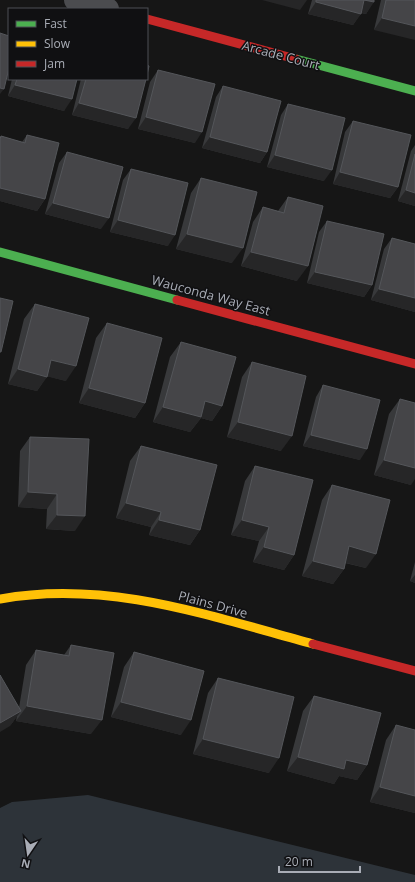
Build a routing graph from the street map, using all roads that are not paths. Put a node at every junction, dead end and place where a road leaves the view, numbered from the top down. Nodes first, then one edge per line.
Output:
1 (75, 0) edge
2 (104, 8) edge
3 (148, 19) edge
4 (415, 91) edge
5 (0, 252) edge
6 (415, 364) edge
7 (0, 599) edge
8 (415, 671) edge

1 - 2 street
3 - 4 street, Arcade Court
5 - 6 street, Wauconda Way East
7 - 8 street, Plains Drive

